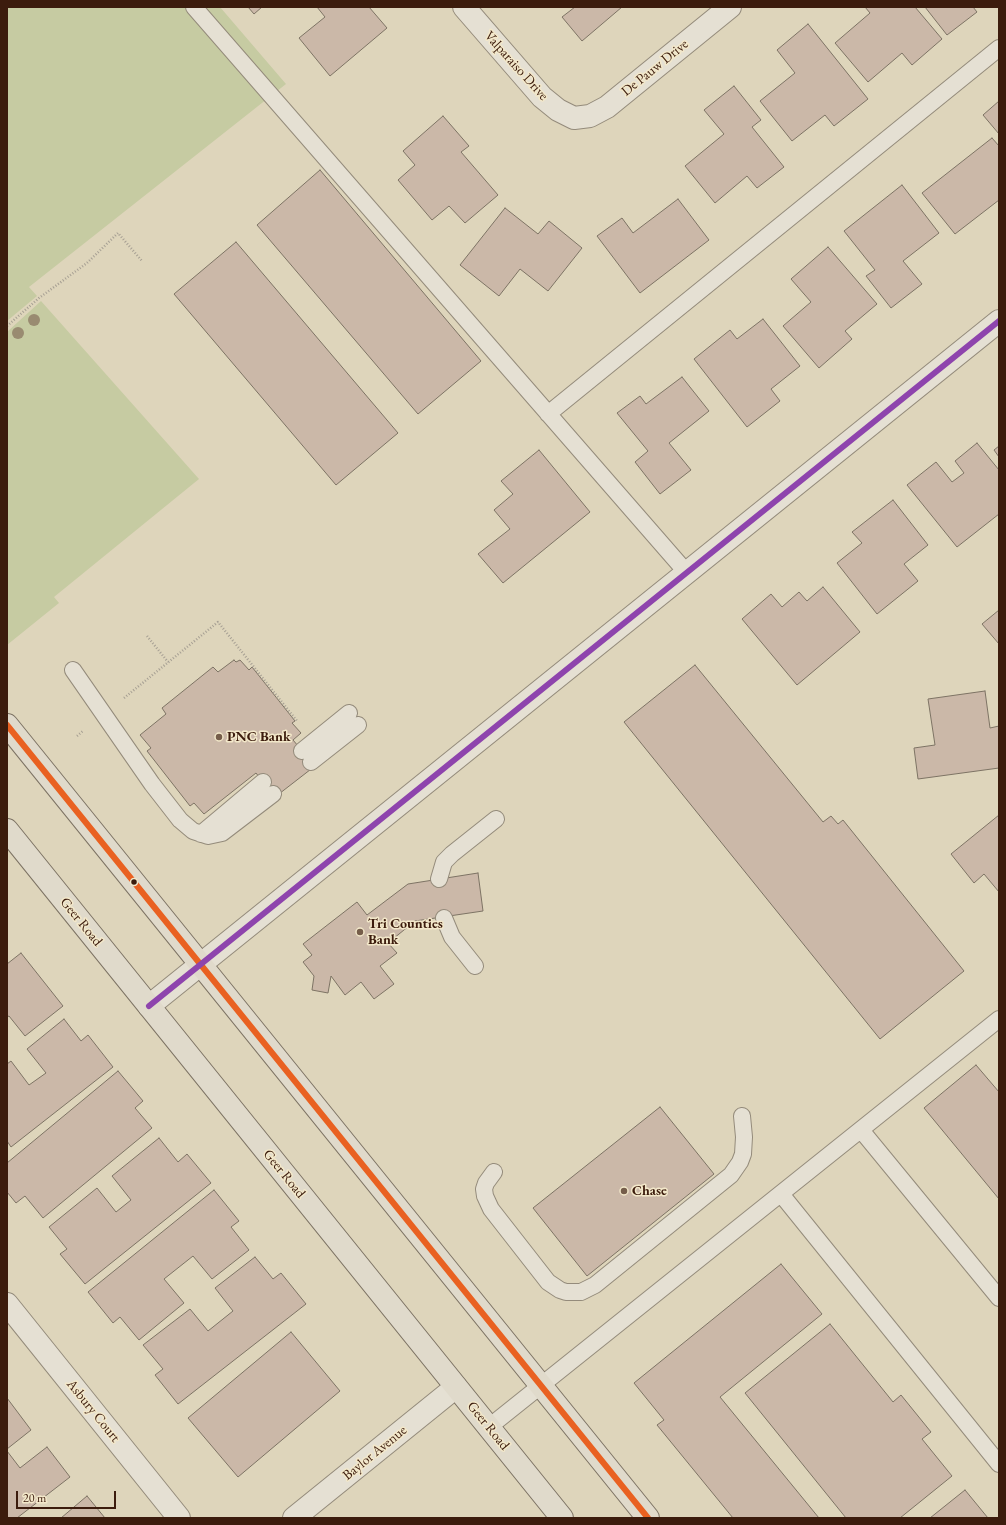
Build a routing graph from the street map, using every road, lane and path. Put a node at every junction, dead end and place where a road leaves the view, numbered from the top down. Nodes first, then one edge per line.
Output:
1 (194, 7) edge
2 (464, 7) edge
3 (730, 7) edge
4 (999, 48) edge
5 (574, 118) joint
6 (142, 261) dead end
7 (999, 321) edge
8 (7, 326) edge
9 (548, 414) junction
10 (687, 573) junction
11 (148, 636) dead end
12 (168, 662) junction
13 (73, 670) dead end
14 (121, 700) dead end
15 (353, 719) dead end
16 (7, 725) edge
17 (301, 726) dead end
18 (307, 756) dead end
19 (268, 788) dead end
20 (496, 819) dead end
21 (7, 830) edge
22 (438, 879) dead end
23 (444, 918) dead end
24 (201, 964) junction
25 (475, 966) dead end
26 (149, 1006) junction
27 (999, 1019) edge
28 (742, 1116) dead end
29 (861, 1130) junction
30 (494, 1172) dead end
31 (781, 1194) junction
32 (999, 1298) edge
33 (7, 1304) edge
34 (541, 1386) junction
35 (456, 1387) junction
36 (489, 1427) junction
37 (999, 1464) edge
38 (179, 1518) edge
39 (294, 1518) edge
40 (562, 1518) edge
41 (648, 1518) edge

1 - 9 lane
2 - 5 street, Valparaiso Drive
3 - 5 street, De Pauw Drive
4 - 9 lane
6 - 8 path
7 - 10 street
9 - 10 lane
10 - 24 street
11 - 12 path
12 - 14 path
12 - 17 path
13 - 19 lane
15 - 18 lane
16 - 24 main road
20 - 22 lane
21 - 26 main road, Geer Road
23 - 25 lane
24 - 26 street
24 - 34 main road
26 - 35 main road, Geer Road
27 - 29 lane
28 - 30 lane
29 - 31 lane
29 - 32 lane
31 - 34 lane
31 - 37 lane
33 - 38 street, Asbury Court
34 - 36 lane
34 - 41 main road
35 - 36 main road, Geer Road
35 - 39 street, Baylor Avenue
36 - 40 main road, Geer Road

